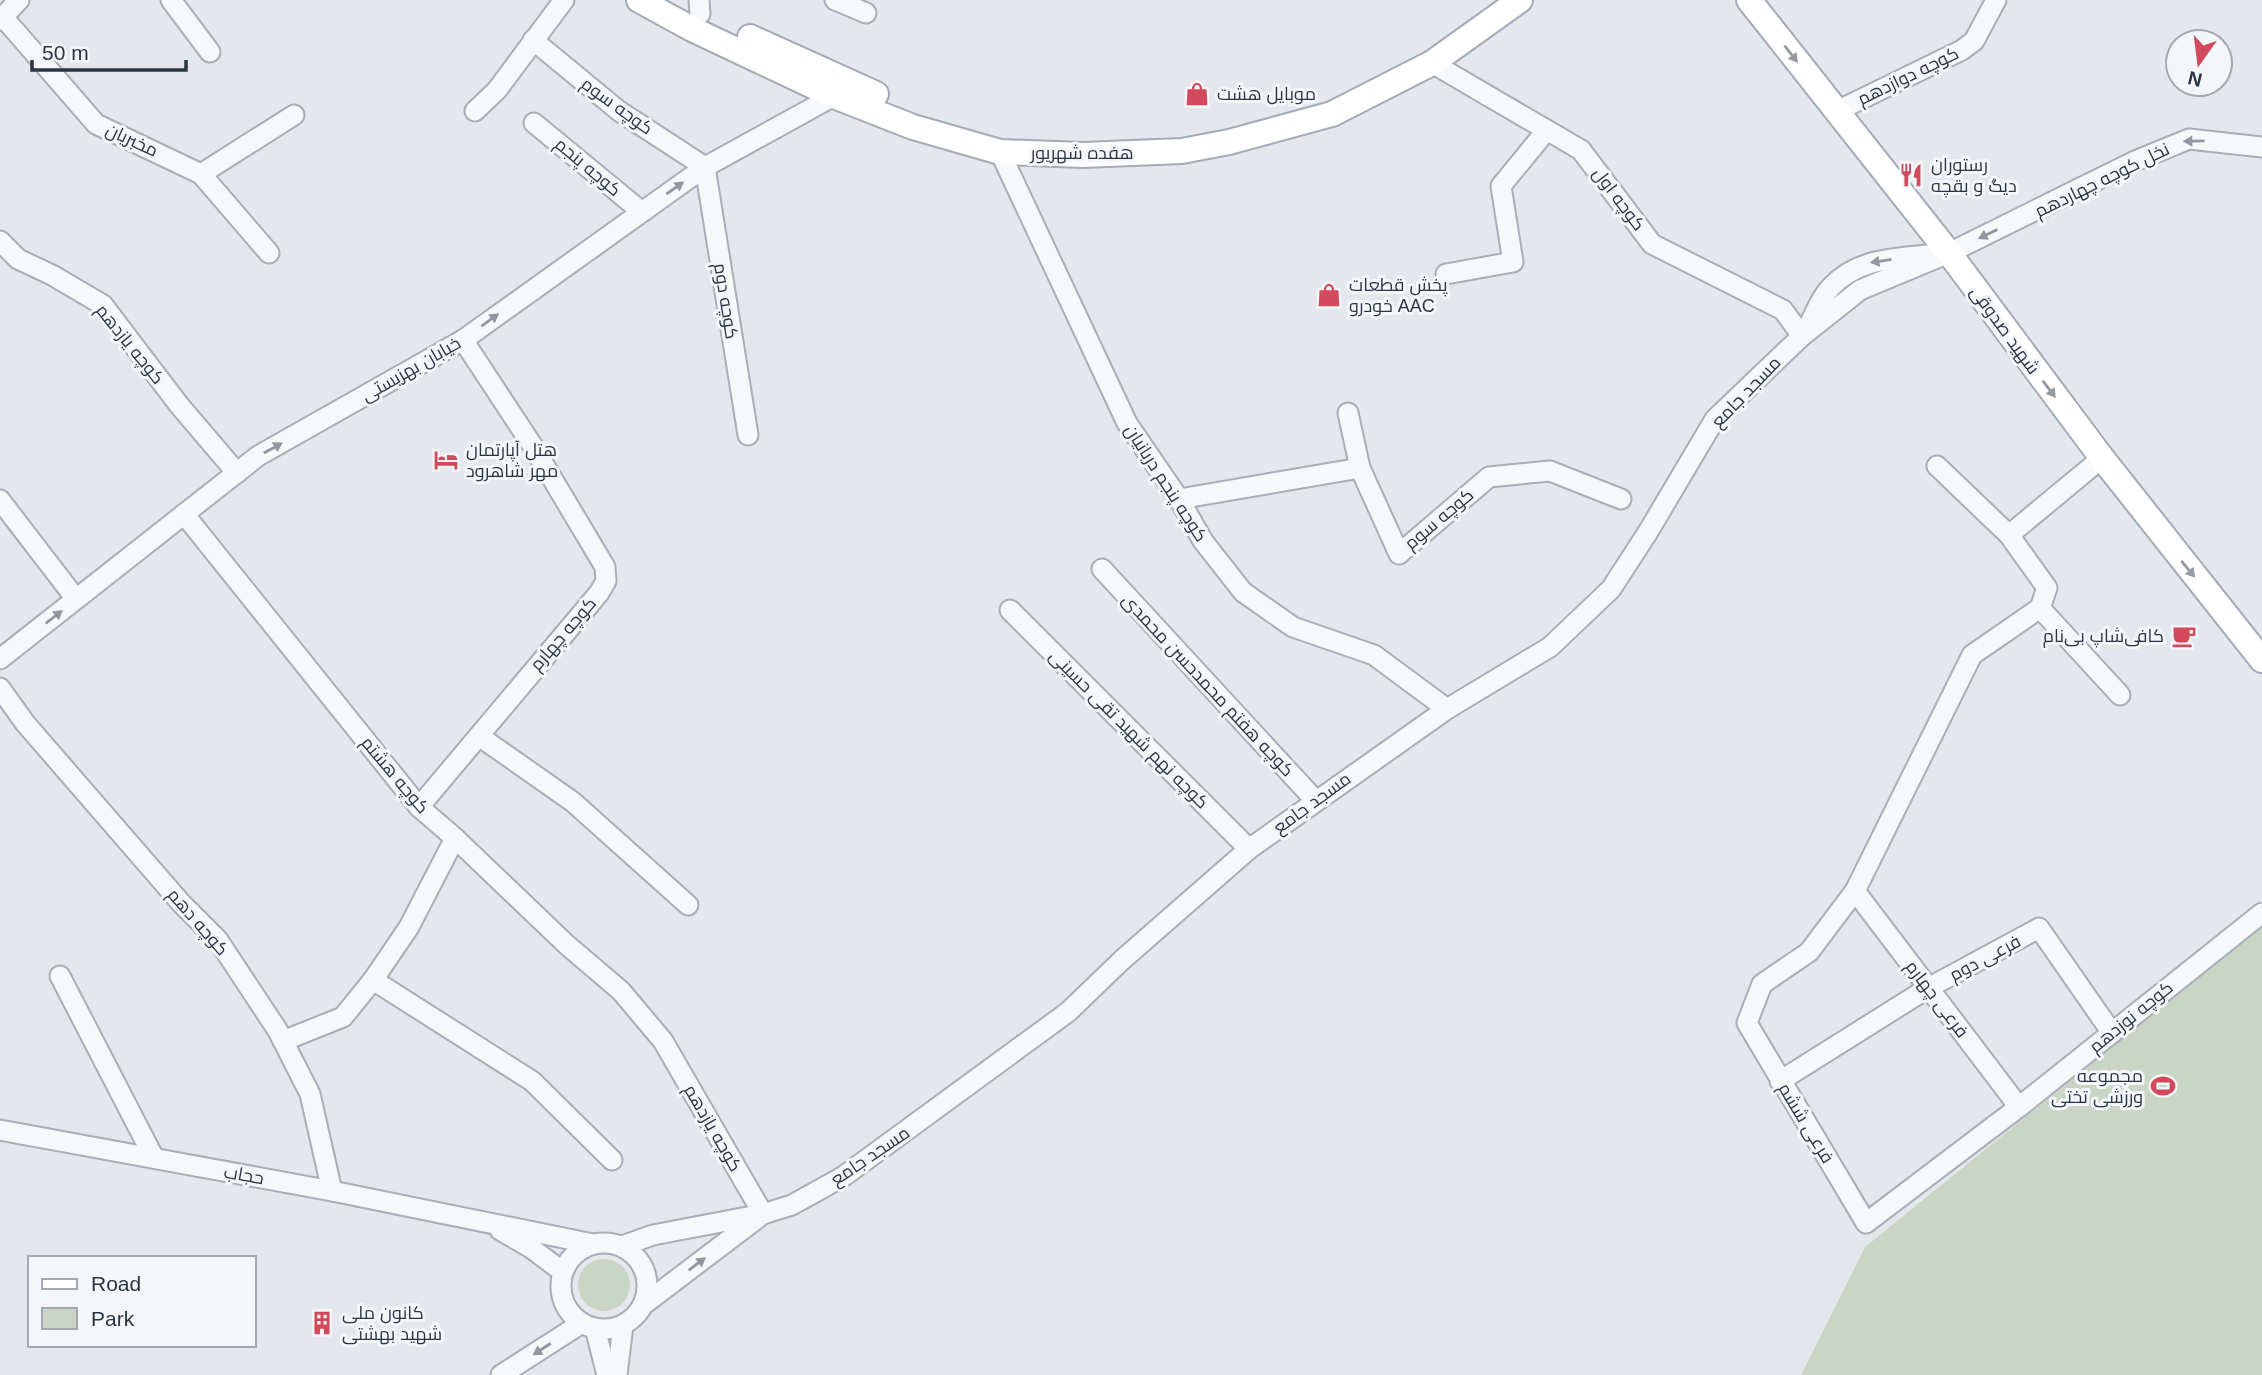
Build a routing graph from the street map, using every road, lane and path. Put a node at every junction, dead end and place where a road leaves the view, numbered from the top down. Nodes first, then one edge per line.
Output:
1 (19, 0) edge
2 (171, 0) edge
3 (564, 0) edge
4 (639, 0) edge
5 (675, 0) edge
6 (835, 0) edge
7 (1493, 0) edge
8 (1520, 0) edge
9 (1749, 0) edge
10 (1996, 0) edge
11 (699, 7) edge
12 (866, 13) dead end
13 (2, 19) edge
14 (533, 40) junction
15 (210, 52) dead end
16 (1432, 63) junction
17 (839, 89) junction
18 (475, 111) dead end
19 (1837, 111) junction
20 (294, 115) dead end
21 (534, 123) dead end
22 (1546, 131) junction
23 (2262, 147) edge
24 (1000, 152) junction
25 (705, 167) junction
26 (201, 174) junction
27 (642, 212) junction
28 (0, 242) edge
29 (269, 253) dead end
30 (1949, 253) junction
31 (1446, 274) dead end
32 (1802, 335) junction
33 (463, 340) junction
34 (1348, 414) dead end
35 (748, 435) dead end
36 (2102, 458) junction
37 (1937, 466) dead end
38 (1360, 468) junction
39 (237, 473) junction
40 (1179, 499) junction
41 (1621, 499) dead end
42 (0, 500) edge
43 (184, 514) junction
44 (2009, 535) junction
45 (1102, 569) dead end
46 (76, 599) junction
47 (2040, 608) junction
48 (1010, 610) dead end
49 (0, 659) edge
50 (2262, 660) edge
51 (0, 688) edge
52 (2120, 695) dead end
53 (1447, 709) junction
54 (479, 736) junction
55 (1315, 800) junction
56 (419, 807) junction
57 (455, 838) junction
58 (1249, 849) junction
59 (1855, 891) junction
60 (688, 905) dead end
61 (2262, 913) edge
62 (60, 976) dead end
63 (373, 980) junction
64 (1928, 988) junction
65 (2112, 1033) junction
66 (283, 1041) junction
67 (663, 1041) joint
68 (1780, 1081) junction
69 (2019, 1107) junction
70 (0, 1130) edge
71 (154, 1158) junction
72 (612, 1160) dead end
73 (332, 1191) junction
74 (763, 1214) junction
75 (487, 1222) junction
76 (1866, 1223) joint
77 (593, 1244) junction
78 (622, 1246) junction
79 (563, 1272) junction
80 (643, 1305) junction
81 (623, 1325) junction
82 (588, 1326) junction
83 (501, 1375) edge
84 (607, 1375) edge
85 (617, 1375) edge

1 - 13 street
2 - 15 street
3 - 14 street
4 - 17 main road, هفده شهریور
5 - 11 main road, هفده شهریور
6 - 12 street
7 - 17 main road, هفده شهریور
8 - 16 main road, هفده شهریور
9 -> 19 main road, شهید صدوقی
10 - 19 street, کوچه دوازدهم
11 - 17 main road, هفده شهریور
13 - 26 street, مخبریان
14 - 18 street
14 - 25 street, کوچه سوم
16 - 22 street, کوچه اول
16 - 24 main road, هفده شهریور
17 - 24 main road, هفده شهریور
17 - 25 street, خیابان بهزیستی
19 - 30 main road, شهید صدوقی
20 - 26 street
21 - 27 street, کوچه پنجم
22 - 31 street
22 - 32 street, کوچه اول
23 -> 30 street, نخل کوچه چهاردهم
24 - 40 street, کوچه پنجم دربانیان
27 -> 25 street, خیابان بهزیستی
25 - 35 street, کوچه دوم
26 - 29 street, مخبریان
33 -> 27 street, خیابان بهزیستی
28 - 39 street, کوچه یازدهم
30 - 32 street, مسجد جامع
30 -> 36 main road, شهید صدوقی
32 - 53 street, مسجد جامع
39 -> 33 street, خیابان بهزیستی
33 - 54 street, کوچه چهارم
34 - 38 street, کوچه سوم
36 - 44 street
36 -> 50 main road, شهید صدوقی
37 - 44 street
38 - 40 street
38 - 41 street, کوچه سوم
39 - 43 street, خیابان بهزیستی
40 - 53 street, کوچه پنجم دربانیان
42 - 46 street
43 - 46 street, خیابان بهزیستی
43 - 56 street, کوچه هشتم
44 - 47 street
45 - 55 street, کوچه هفتم محمدحسن محمدی
49 -> 46 street, خیابان بهزیستی
47 - 52 street
47 - 59 street
48 - 58 street, کوچه نهم شهید تقی حسینی
51 - 66 street, کوچه دهم
53 - 55 street, مسجد جامع
54 - 56 street, کوچه چهارم
54 - 60 street
55 - 58 street, مسجد جامع
56 - 57 street, کوچه هشتم
57 - 63 street
57 - 67 street, کوچه هشتم
58 - 74 street, مسجد جامع
59 - 64 street, فرعی چهارم
59 - 68 street, فرعی ششم
61 - 65 street, کوچه نوزدهم
62 - 71 street
63 - 66 street
63 - 72 street
64 - 65 street, فرعی دوم
64 - 68 street
64 - 69 street, فرعی چهارم
65 - 69 street, کوچه نوزدهم
66 - 73 street, کوچه دهم
67 - 74 street, کوچه یازدهم
68 - 76 street, فرعی ششم
69 - 76 street, کوچه نوزدهم
70 - 71 street, حجاب
71 - 73 street, حجاب
73 - 75 street, حجاب
74 - 78 street
80 -> 74 street
75 - 77 street, حجاب
75 - 79 street
77 - 78 street
77 - 79 street
78 - 80 street
79 - 82 street
80 - 81 street
81 - 82 street
81 - 85 street
82 -> 83 street
82 - 84 street

